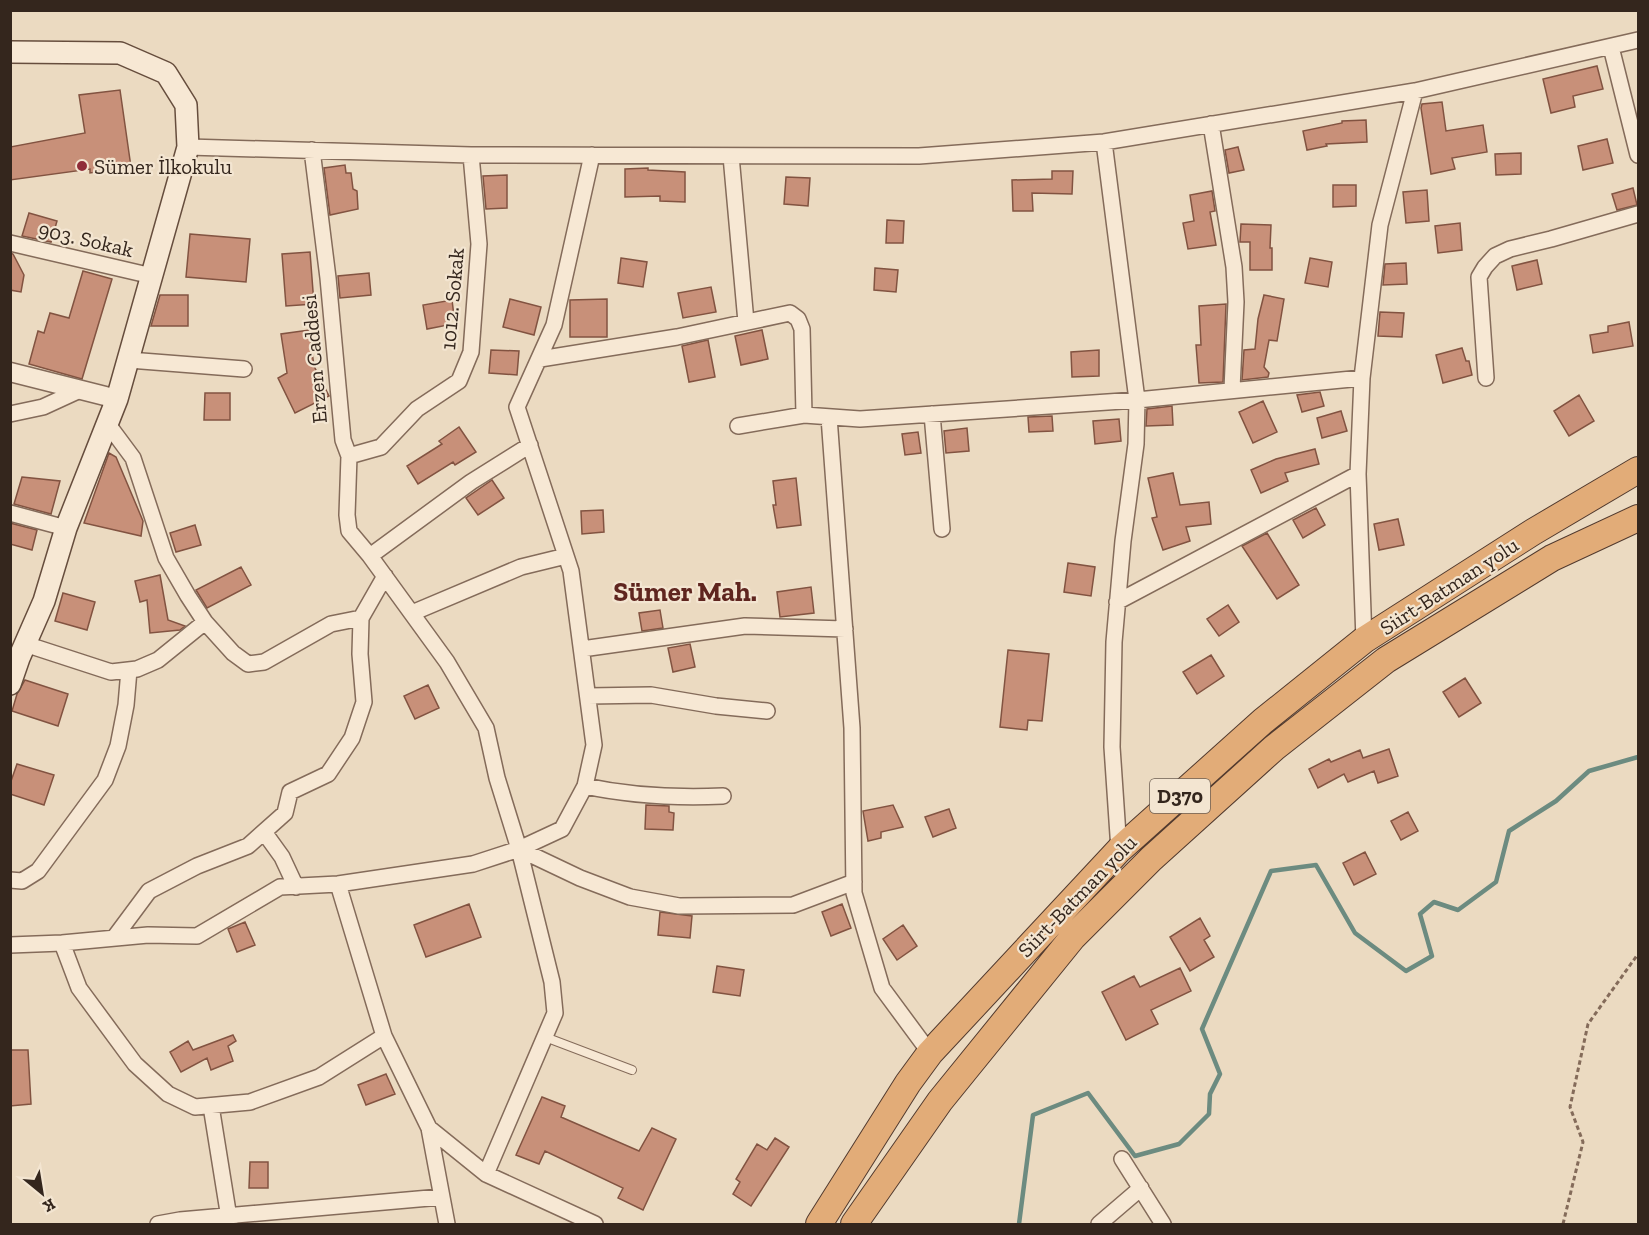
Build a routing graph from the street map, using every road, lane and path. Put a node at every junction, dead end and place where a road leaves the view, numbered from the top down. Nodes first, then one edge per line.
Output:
1 (1638, 40) edge
2 (1611, 47) junction
3 (10, 52) edge
4 (1415, 91) junction
5 (1211, 124) junction
6 (1104, 142) junction
7 (188, 147) junction
8 (312, 150) junction
9 (471, 154) junction
10 (592, 155) junction
11 (1638, 155) edge
12 (731, 156) junction
13 (1638, 214) edge
14 (10, 243) edge
15 (152, 276) junction
16 (746, 322) junction
17 (540, 359) junction
18 (129, 360) junction
19 (244, 369) dead end
20 (10, 372) edge
21 (1362, 378) junction
22 (1486, 378) dead end
23 (1232, 389) junction
24 (80, 390) junction
25 (117, 399) junction
26 (1137, 400) junction
27 (10, 414) edge
28 (932, 414) junction
29 (804, 415) junction
30 (829, 417) junction
31 (107, 423) junction
32 (738, 426) dead end
33 (530, 445) junction
34 (349, 456) junction
35 (1638, 470) edge
36 (1358, 474) junction
37 (10, 513) edge
38 (1638, 518) edge
39 (66, 528) junction
40 (942, 529) dead end
41 (370, 556) junction
42 (566, 556) junction
43 (385, 576) junction
44 (1118, 602) junction
45 (412, 614) junction
46 (361, 618) junction
47 (205, 622) junction
48 (845, 629) junction
49 (1364, 640) junction
50 (582, 649) junction
51 (18, 653) edge
52 (129, 670) junction
53 (10, 684) edge
54 (588, 696) junction
55 (767, 711) dead end
56 (585, 786) junction
57 (723, 796) dead end
58 (264, 832) junction
59 (519, 849) junction
60 (1119, 850) junction
61 (10, 880) edge
62 (854, 882) junction
63 (338, 884) junction
64 (296, 887) junction
65 (114, 938) junction
66 (62, 943) junction
67 (10, 945) edge
68 (1638, 954) edge
69 (384, 1036) junction
70 (546, 1037) junction
71 (930, 1053) junction
72 (632, 1070) dead end
73 (211, 1106) junction
74 (429, 1128) junction
75 (1122, 1159) dead end
76 (486, 1174) junction
77 (1141, 1188) junction
78 (441, 1197) junction
79 (230, 1220) edge
80 (158, 1224) edge
81 (447, 1224) edge
82 (595, 1224) edge
83 (819, 1224) edge
84 (854, 1224) edge
85 (1099, 1224) edge
86 (1163, 1224) edge
87 (1563, 1224) edge

1 - 2 street
2 - 4 street
2 - 11 street
3 - 7 main road
4 - 5 street
4 - 21 street
5 - 6 street
5 - 23 street
6 - 12 street
6 - 26 street
7 - 8 street
7 - 15 main road
8 - 9 street
8 - 34 street, Erzen Caddesi
9 - 10 street
9 - 34 street, 1012. Sokak
10 - 12 street
10 - 17 street
12 - 16 street
13 - 22 street
14 - 15 street, 903. Sokak
15 - 18 main road
16 - 17 street
16 - 29 street
17 - 33 street
18 - 19 street
18 - 25 main road
20 - 24 street
21 - 23 street
21 - 36 street
23 - 26 street
24 - 25 street
24 - 27 street
25 - 31 main road
26 - 28 street
26 - 44 street
28 - 30 street
28 - 40 street
29 - 30 street
29 - 32 street
30 - 48 street
31 - 39 main road
31 - 47 street
33 - 41 street
33 - 42 street
34 - 41 street, Erzen Caddesi
35 - 49 highway, Siirt-Batman yolu / D370
36 - 44 street
36 - 49 street
37 - 39 street
38 - 84 highway, Siirt-Batman yolu / D370
39 - 51 main road
41 - 43 street, Erzen Caddesi
42 - 45 street
42 - 50 street
43 - 45 street, Erzen Caddesi
43 - 46 street
44 - 60 street
45 - 59 street, Erzen Caddesi
46 - 47 street
46 - 58 street
47 - 52 street
48 - 50 street
48 - 62 street
49 - 60 highway, Siirt-Batman yolu / D370
50 - 54 street
51 - 52 street
51 - 53 main road
52 - 61 street
54 - 55 street
54 - 56 street
56 - 57 street
56 - 59 street
58 - 64 street
58 - 65 street
59 - 62 street
59 - 63 street
59 - 70 street, Erzen Caddesi
60 - 71 highway, Siirt-Batman yolu / D370
62 - 71 street
63 - 64 street
63 - 69 street
64 - 65 street
65 - 66 street
66 - 67 street
66 - 73 street
68 - 87 path
69 - 73 street
69 - 74 street
70 - 72 lane
70 - 76 street, Erzen Caddesi
71 - 83 highway, Siirt-Batman yolu / D370
73 - 79 street
74 - 76 street
74 - 78 street
75 - 77 street
76 - 82 street
77 - 85 street
77 - 86 street
78 - 79 street
78 - 81 street
79 - 80 street

